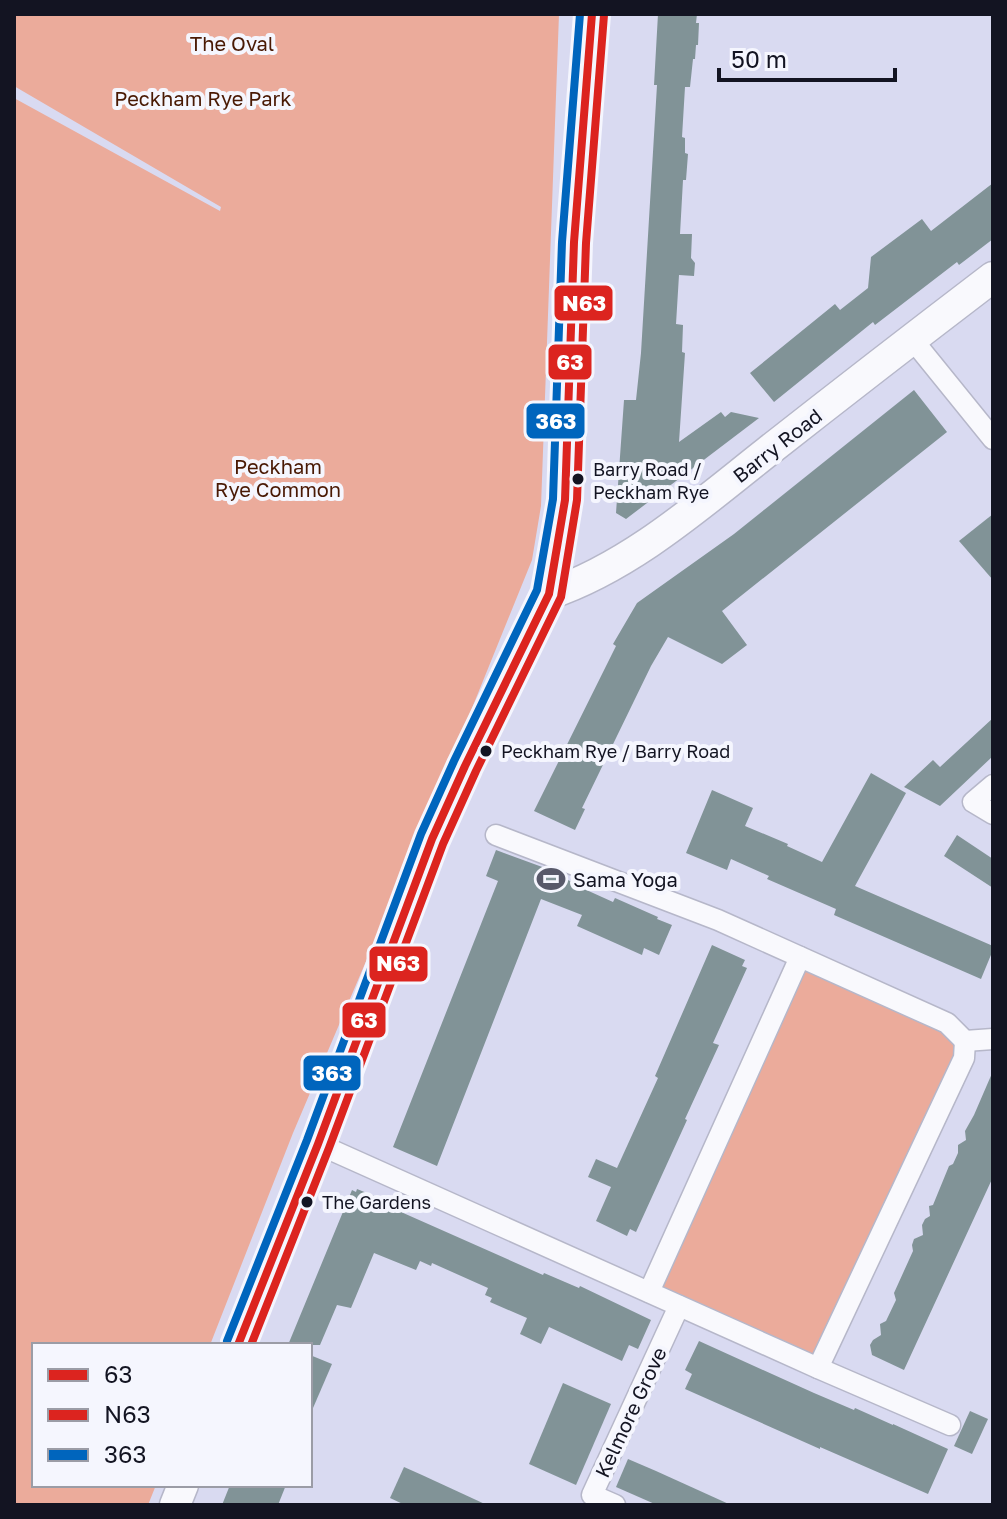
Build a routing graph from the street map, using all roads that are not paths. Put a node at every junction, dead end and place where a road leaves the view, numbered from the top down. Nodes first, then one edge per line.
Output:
1 (592, 14) edge
2 (993, 277) edge
3 (912, 339) junction
4 (993, 439) edge
5 (549, 594) junction
6 (993, 785) edge
7 (993, 814) edge
8 (496, 835) dead end
9 (800, 957) junction
10 (993, 1039) edge
11 (965, 1041) junction
12 (318, 1144) junction
13 (649, 1292) junction
14 (679, 1306) junction
15 (239, 1343) edge
16 (818, 1368) junction
17 (950, 1425) dead end
18 (615, 1505) edge

1 - 5 main road
2 - 3 main road, Barry Road
3 - 4 street
3 - 5 main road, Barry Road
5 - 12 main road
6 - 7 street
8 - 9 street
9 - 11 street
9 - 13 street
10 - 11 street
11 - 16 street
12 - 13 street
12 - 15 main road
13 - 14 street
14 - 16 street
14 - 18 street, Kelmore Grove
16 - 17 street

